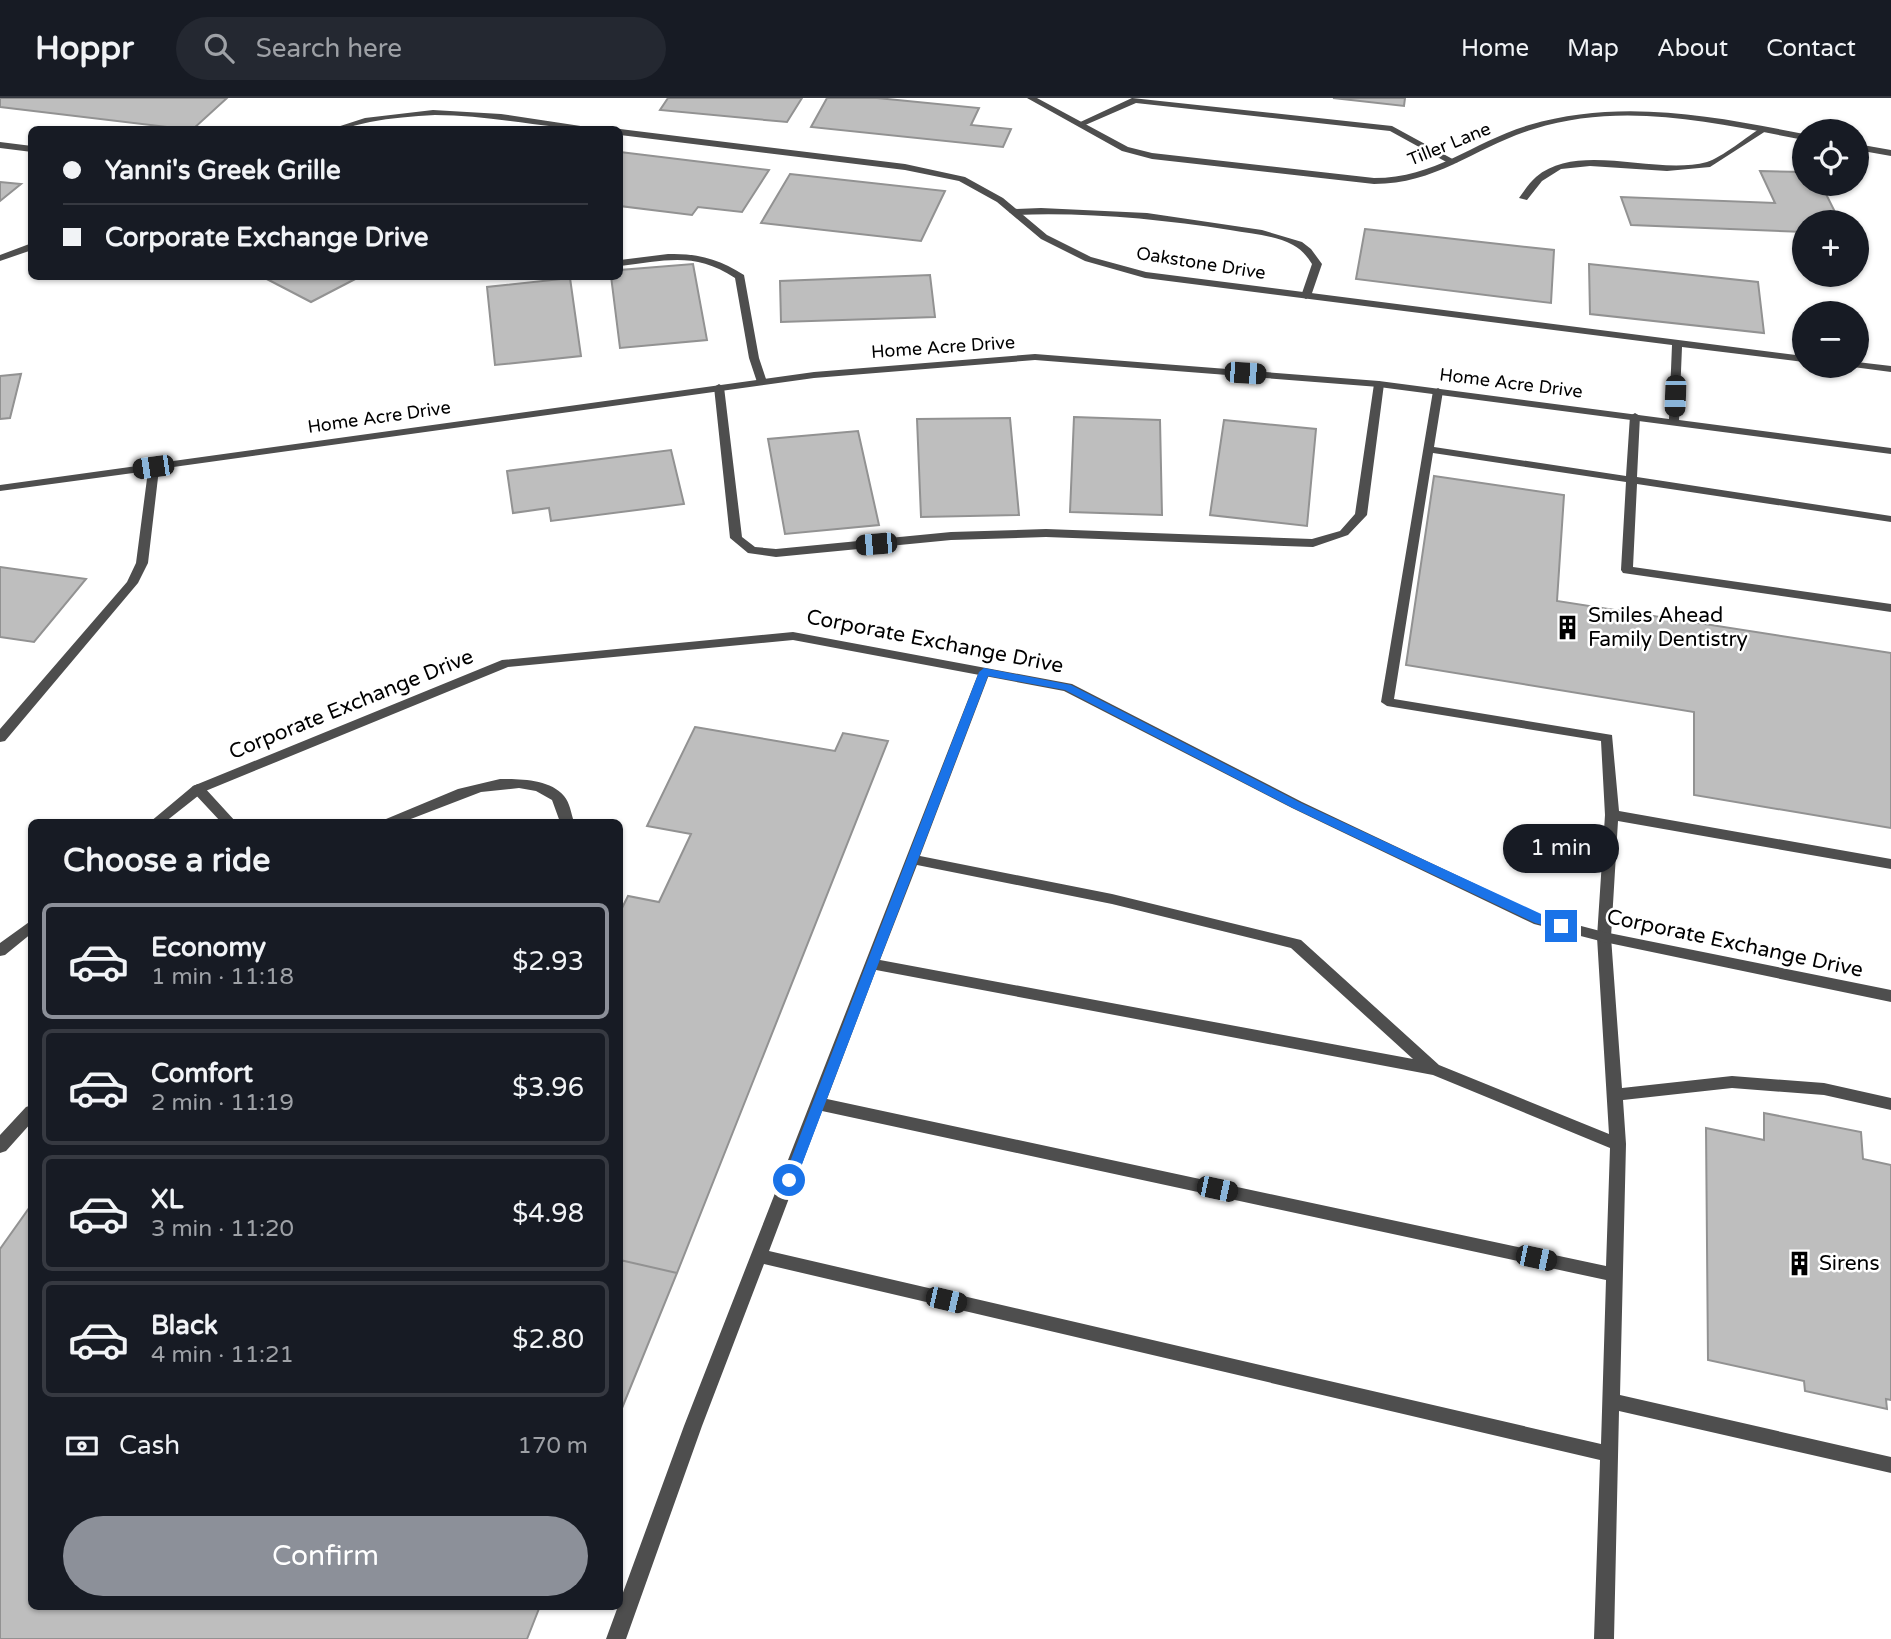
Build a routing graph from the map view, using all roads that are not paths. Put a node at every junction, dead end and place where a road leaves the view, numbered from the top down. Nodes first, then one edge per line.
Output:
1 (1031, 98) edge
2 (1080, 124) junction
3 (346, 126) edge
4 (559, 126) edge
5 (1765, 129) junction
6 (623, 132) edge
7 (1792, 135) edge
8 (0, 145) edge
9 (28, 148) edge
10 (1869, 149) edge
11 (1891, 153) edge
12 (1453, 162) junction
13 (1524, 198) dead end
14 (1014, 212) junction
15 (28, 248) edge
16 (0, 258) edge
17 (623, 263) edge
18 (1306, 296) junction
19 (1677, 344) junction
20 (1792, 358) edge
21 (1869, 366) edge
22 (1891, 369) edge
23 (762, 382) junction
24 (1379, 384) junction
25 (719, 387) junction
26 (1438, 391) junction
27 (1635, 416) junction
28 (1674, 421) junction
29 (1428, 449) junction
30 (1891, 452) edge
31 (153, 467) junction
32 (1632, 481) junction
33 (0, 488) edge
34 (1891, 519) edge
35 (1891, 608) edge
36 (984, 672) junction
37 (0, 738) edge
38 (198, 789) junction
39 (1612, 815) junction
40 (161, 819) edge
41 (226, 819) edge
42 (398, 819) edge
43 (566, 819) edge
44 (912, 859) junction
45 (1891, 864) edge
46 (28, 928) edge
47 (1604, 937) junction
48 (0, 951) edge
49 (872, 964) junction
50 (1891, 996) edge
51 (1434, 1069) junction
52 (1615, 1095) junction
53 (819, 1104) junction
54 (1891, 1104) edge
55 (28, 1115) edge
56 (1618, 1144) junction
57 (0, 1146) edge
58 (760, 1256) junction
59 (1615, 1275) junction
60 (1612, 1401) junction
61 (1609, 1454) junction
62 (1891, 1465) edge
63 (616, 1639) edge
64 (1604, 1639) edge

1 - 2 street, Tiller Lane
2 - 12 street, Tiller Lane
2 - 12 street
3 - 4 street
5 - 7 street, Tiller Lane
5 - 12 street, Tiller Lane
5 - 13 street
6 - 14 street, Oakstone Drive
8 - 9 street
10 - 11 street
14 - 18 street, Oakstone Drive
14 - 18 street
15 - 16 street
17 - 23 street
18 - 19 street, Oakstone Drive
19 - 20 street, Oakstone Drive
19 - 28 street
21 - 22 street
23 - 24 street, Home Acre Drive
23 - 25 street, Home Acre Drive
24 - 25 street
24 - 26 street, Home Acre Drive
25 - 31 street, Home Acre Drive
26 - 27 street, Home Acre Drive
26 - 29 street
27 - 28 street, Home Acre Drive
27 - 32 street
28 - 30 street, Home Acre Drive
29 - 32 street
29 - 39 street
31 - 33 street, Home Acre Drive
31 - 37 street
32 - 34 street
32 - 35 street
36 - 38 street, Corporate Exchange Drive
36 - 44 street
36 - 47 street, Corporate Exchange Drive
38 - 40 street, Corporate Exchange Drive
38 - 41 street
39 - 45 street
39 - 47 street
42 - 43 street
44 - 49 street
44 - 51 street
46 - 48 street
47 - 50 street, Corporate Exchange Drive
47 - 52 street
49 - 51 street
49 - 53 street
51 - 56 street
52 - 54 street
52 - 56 street
53 - 58 street
53 - 59 street
55 - 57 street
56 - 59 street
58 - 61 street
58 - 63 street
59 - 60 street
60 - 61 street
60 - 62 street
61 - 64 street

